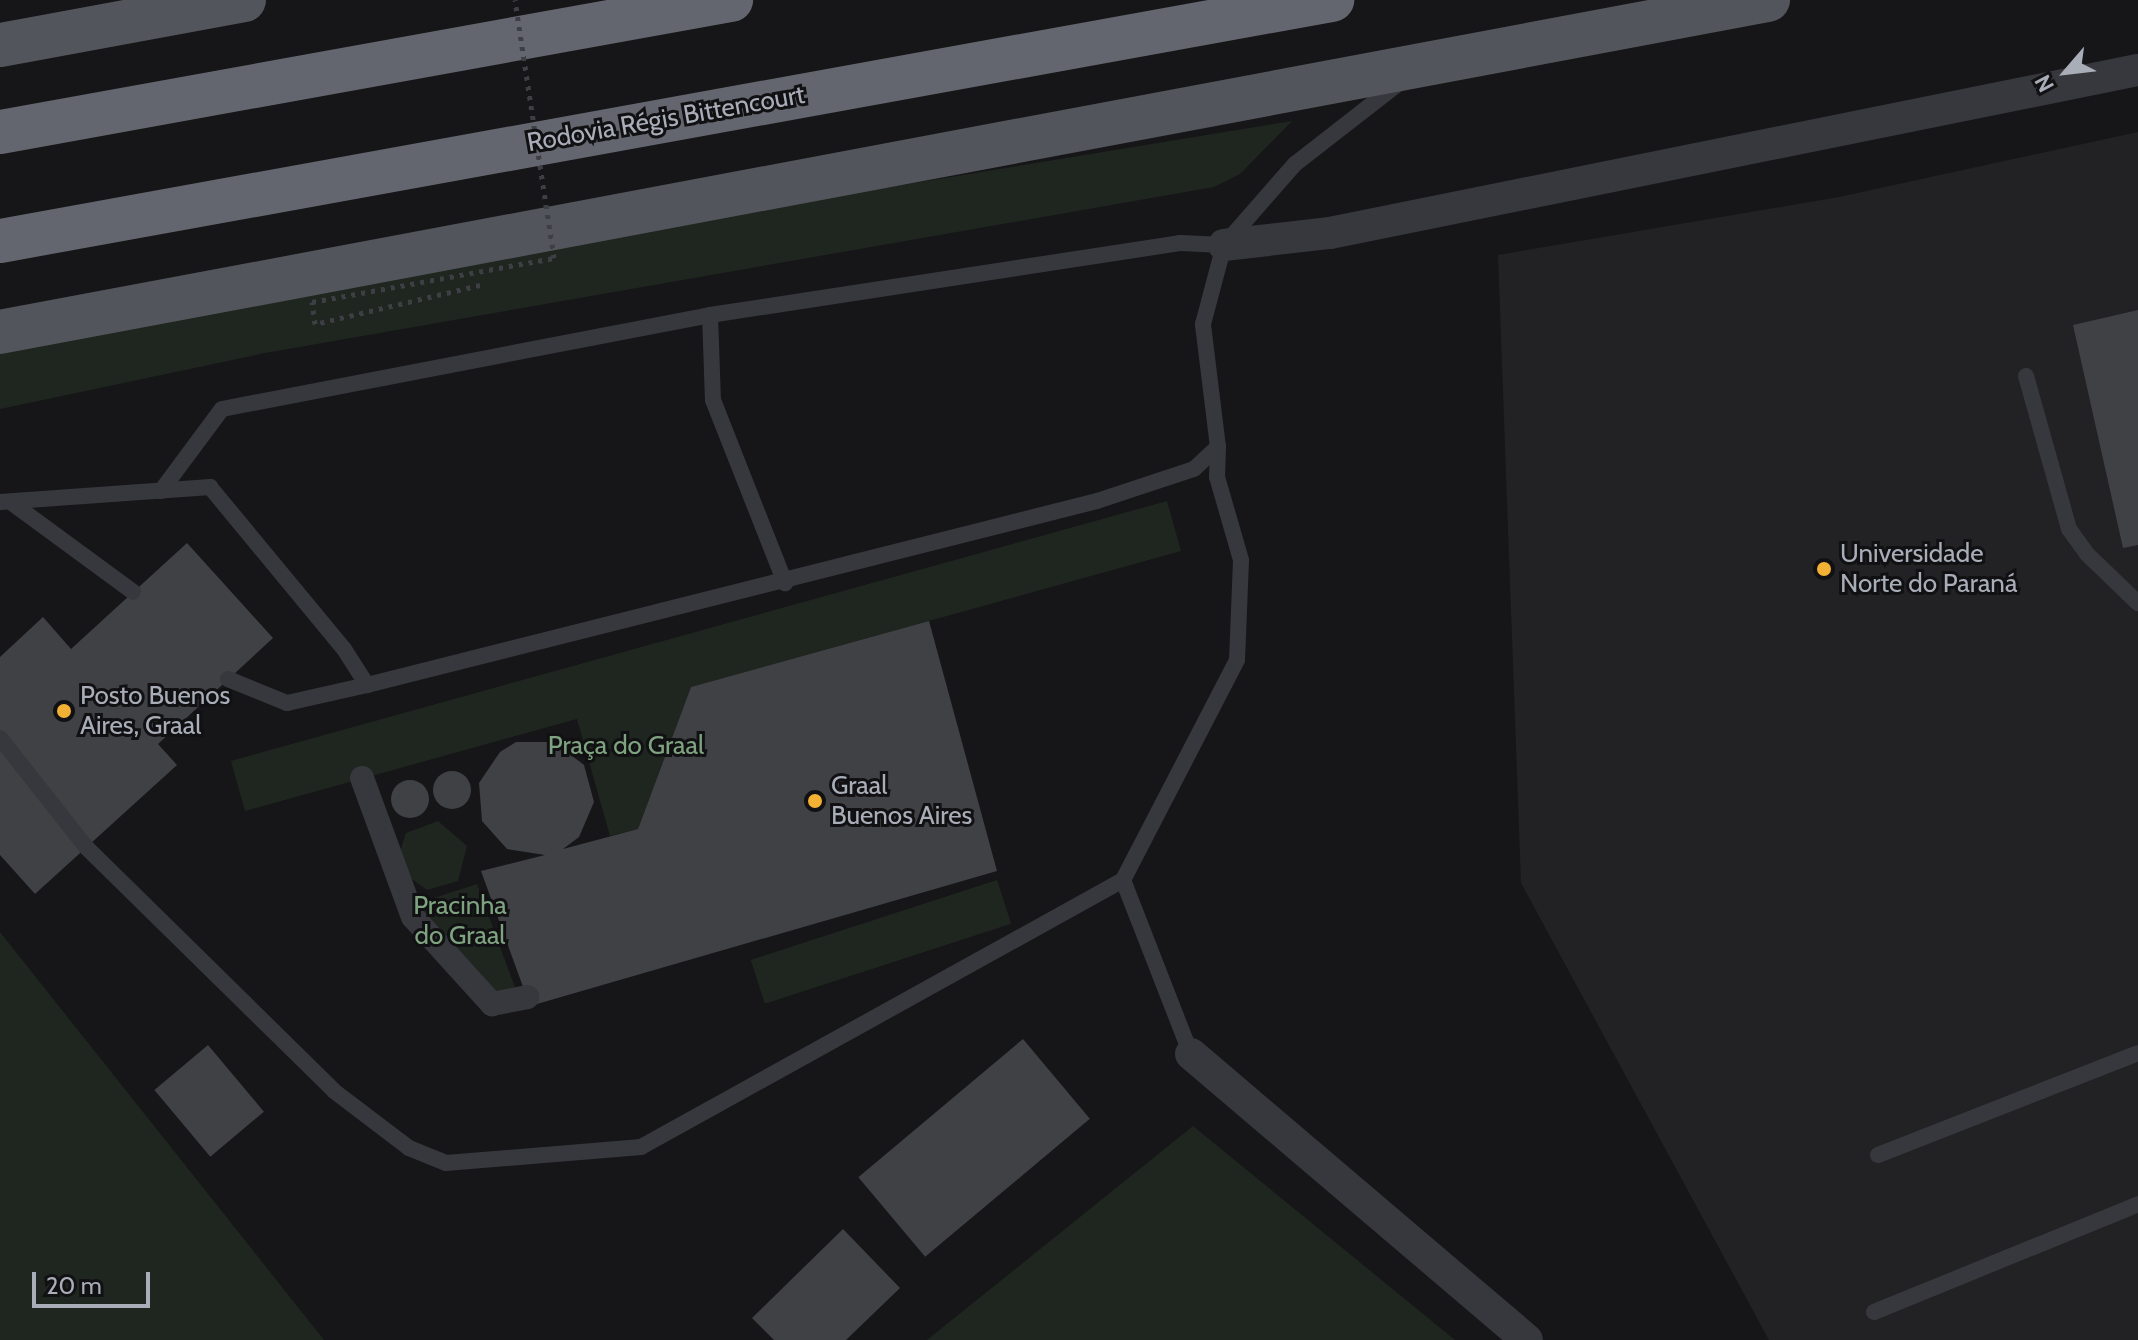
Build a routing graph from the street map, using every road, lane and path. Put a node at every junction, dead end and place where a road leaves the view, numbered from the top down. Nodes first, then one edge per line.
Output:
1 (244, 0) edge
2 (515, 0) edge
3 (731, 0) edge
4 (1332, 0) edge
5 (1768, 0) edge
6 (0, 45) edge
7 (1426, 63) junction
8 (2138, 70) edge
9 (0, 132) edge
10 (0, 241) edge
11 (1224, 245) junction
12 (480, 285) dead end
13 (710, 315) junction
14 (0, 332) edge
15 (2026, 376) dead end
16 (1218, 447) junction
17 (161, 491) junction
18 (6, 503) edge
19 (785, 583) junction
20 (133, 592) dead end
21 (2138, 603) edge
22 (228, 679) dead end
23 (367, 685) junction
24 (0, 738) edge
25 (362, 778) dead end
26 (1123, 880) junction
27 (527, 997) dead end
28 (2138, 1053) edge
29 (1191, 1054) joint
30 (1878, 1155) dead end
31 (2138, 1204) edge
32 (1874, 1312) dead end
33 (1527, 1340) edge

1 - 6 main road
2 - 12 path, bridge
3 - 9 highway
4 - 10 highway, Rodovia Régis Bittencourt
5 - 7 main road
7 - 11 lane
7 - 14 main road
8 - 11 street
11 - 13 lane
11 - 16 lane
13 - 17 lane
13 - 19 lane
15 - 21 lane
16 - 19 lane
16 - 26 lane
17 - 18 lane
17 - 23 lane
18 - 20 lane
19 - 23 lane
22 - 23 lane
24 - 26 lane
25 - 27 street
26 - 29 lane
28 - 30 lane
29 - 33 street
31 - 32 lane

